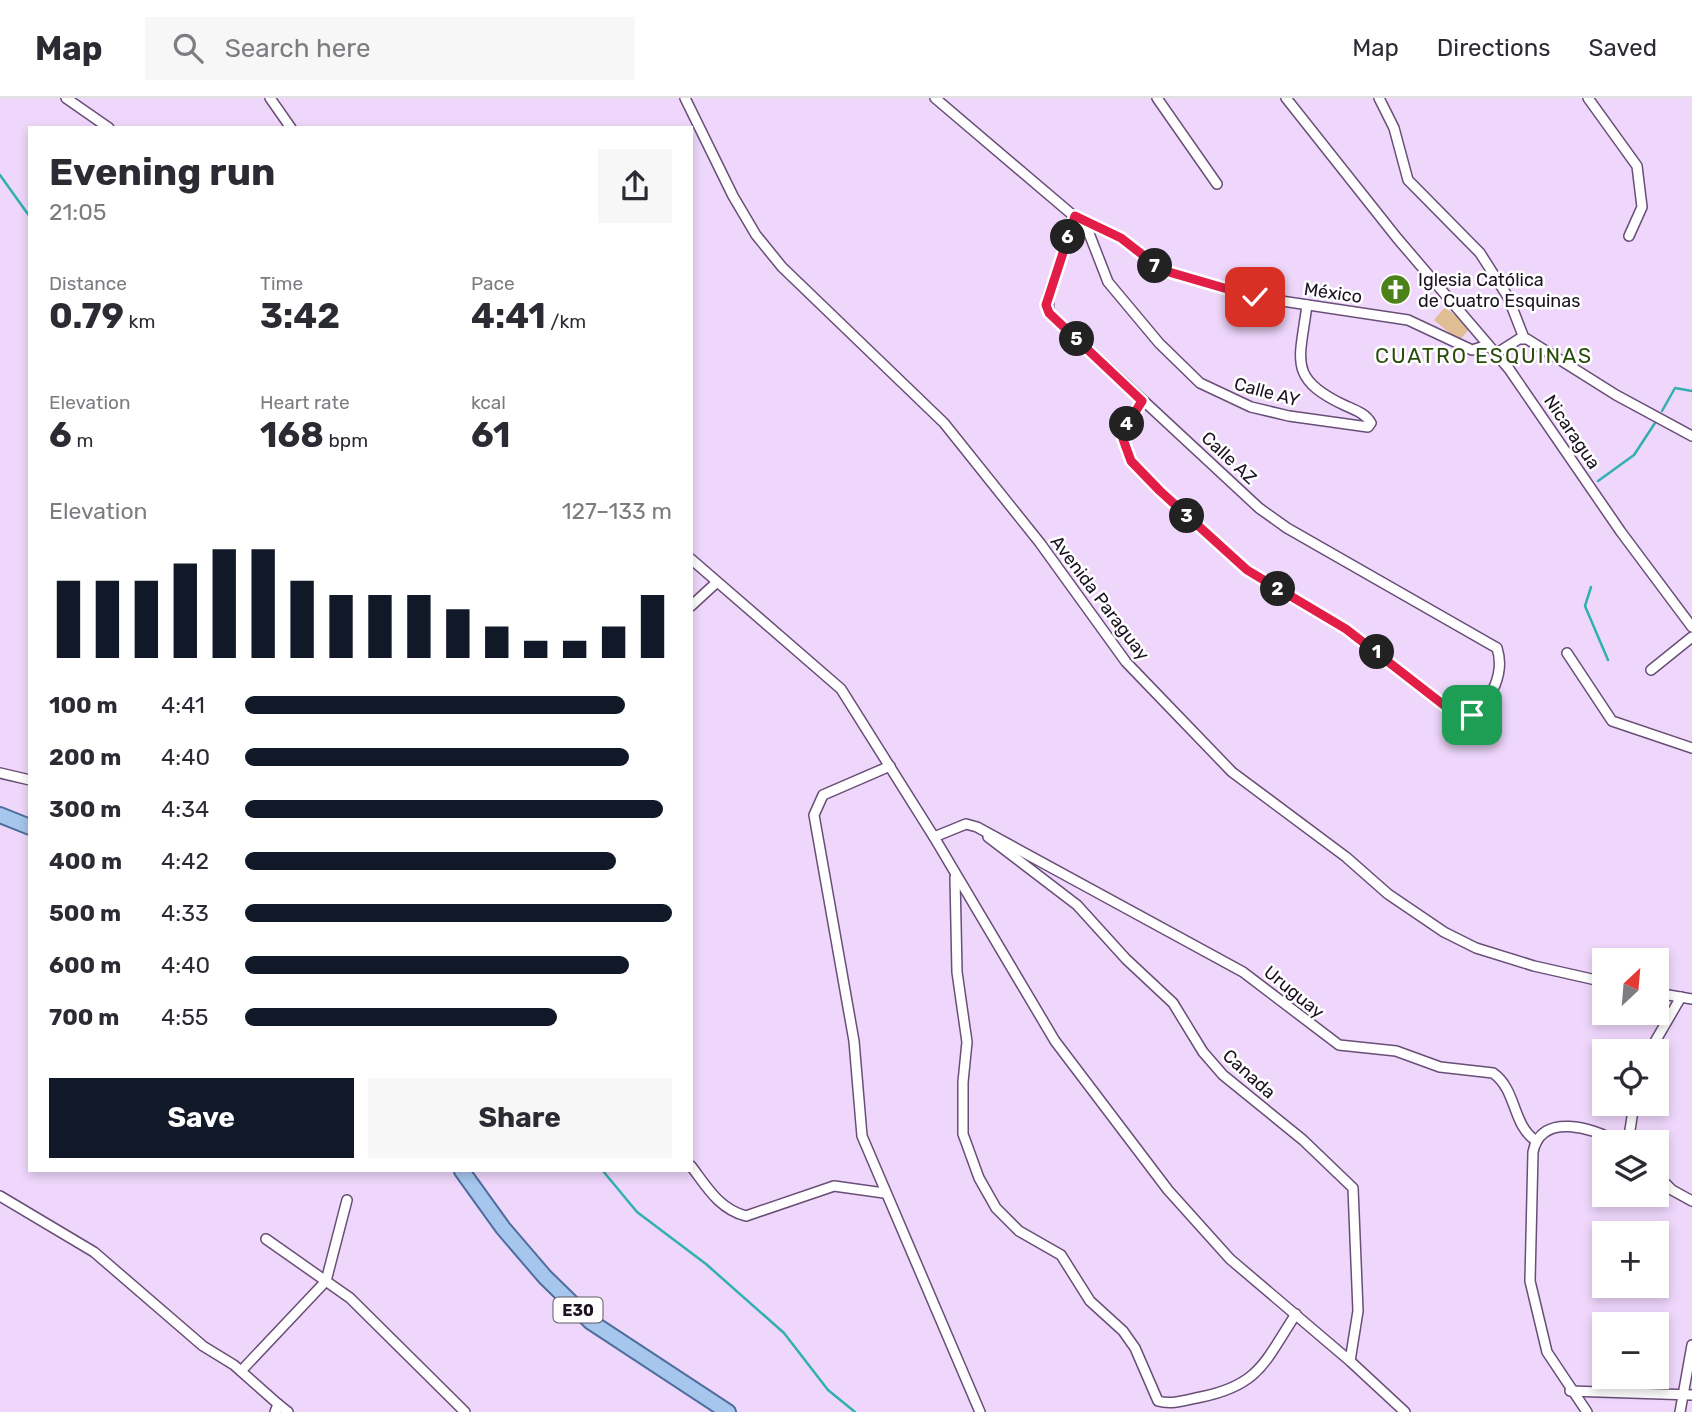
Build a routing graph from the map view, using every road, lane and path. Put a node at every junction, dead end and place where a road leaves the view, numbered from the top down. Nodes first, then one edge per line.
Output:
1 (66, 98) edge
2 (270, 98) edge
3 (685, 98) edge
4 (935, 98) edge
5 (1157, 98) edge
6 (1286, 98) edge
7 (1379, 98) edge
8 (1588, 98) edge
9 (106, 126) edge
10 (290, 126) edge
11 (1217, 184) dead end
12 (1075, 216) junction
13 (1085, 223) junction
14 (1629, 236) dead end
15 (1307, 305) junction
16 (1524, 338) junction
17 (1488, 345) junction
18 (1497, 353) junction
19 (1142, 401) junction
20 (1692, 436) edge
21 (693, 561) edge
22 (716, 583) junction
23 (693, 604) edge
24 (1692, 627) edge
25 (1692, 637) edge
26 (1567, 653) dead end
27 (1651, 670) dead end
28 (1692, 748) edge
29 (890, 766) junction
30 (0, 773) edge
31 (28, 780) edge
32 (0, 815) edge
33 (28, 827) edge
34 (977, 827) junction
35 (934, 837) junction
36 (955, 875) junction
37 (1592, 979) edge
38 (1670, 995) edge
39 (1681, 997) junction
40 (1692, 999) edge
41 (1657, 1039) edge
42 (1593, 1130) edge
43 (1535, 1140) junction
44 (693, 1169) edge
45 (463, 1172) edge
46 (1669, 1187) edge
47 (884, 1193) junction
48 (0, 1196) edge
49 (347, 1200) dead end
50 (1692, 1201) edge
51 (266, 1239) dead end
52 (326, 1282) junction
53 (1296, 1314) junction
54 (1692, 1345) edge
55 (1350, 1361) junction
56 (242, 1371) junction
57 (1570, 1391) junction
58 (1688, 1395) edge
59 (276, 1408) edge
60 (288, 1412) edge
61 (465, 1412) edge
62 (728, 1412) edge
63 (980, 1412) edge
64 (1405, 1412) edge
65 (1587, 1412) edge
66 (1680, 1412) edge

1 - 9 street
2 - 10 street
3 - 37 street, Avenida Paraguay
4 - 12 street, México
5 - 11 street
6 - 17 street, Nicaragua
7 - 16 street
8 - 14 street
12 - 13 street, México
12 - 19 street, Calle AZ
13 - 15 street, México
13 - 15 street, Calle AY
15 - 17 street, México
16 - 18 street
16 - 20 street
17 - 18 street, Nicaragua
18 - 24 street, Nicaragua
19 - 19 street, Calle AZ
21 - 22 street
22 - 23 street
22 - 29 street
25 - 27 street
26 - 28 street
29 - 35 street
29 - 47 street
30 - 31 street
32 - 33 main road
34 - 35 street
34 - 43 street, Uruguay
34 - 55 street, Canada
35 - 36 street
36 - 53 street
36 - 53 street
38 - 39 street
39 - 40 street
39 - 41 street
42 - 43 street
43 - 57 street
44 - 47 street
45 - 62 main road, E30
46 - 50 street
47 - 63 street
48 - 56 street
49 - 52 street
51 - 52 street
52 - 56 street
52 - 61 street
53 - 55 street
54 - 58 street
55 - 64 street
56 - 59 street
57 - 58 street
57 - 65 street
58 - 66 street
59 - 60 street

